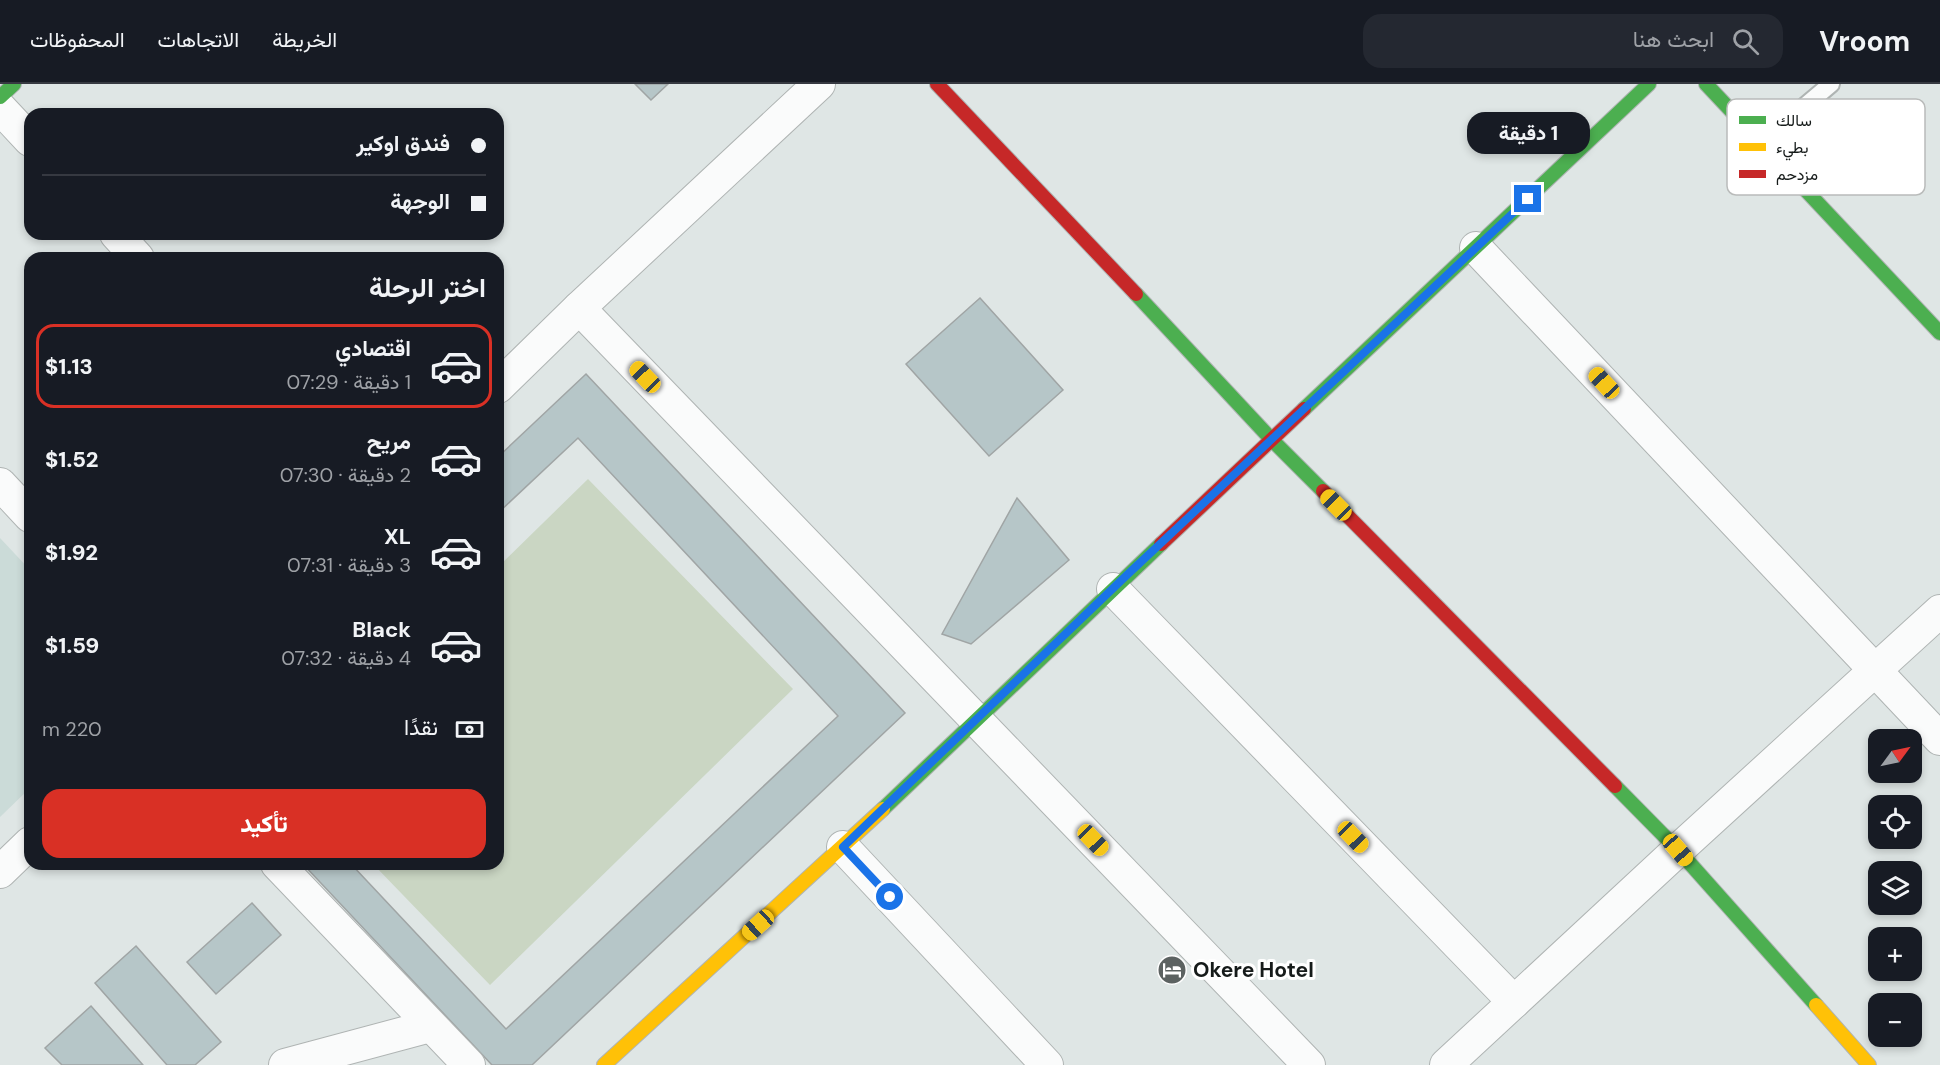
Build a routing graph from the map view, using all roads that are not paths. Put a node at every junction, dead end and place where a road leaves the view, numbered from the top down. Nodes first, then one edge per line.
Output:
1 (14, 84) edge
2 (819, 84) edge
3 (937, 84) edge
4 (1649, 84) edge
5 (1706, 84) edge
6 (1831, 84) edge
7 (0, 97) edge
8 (1813, 99) edge
9 (1727, 107) edge
10 (0, 108) edge
11 (24, 134) edge
12 (1810, 195) edge
13 (122, 240) edge
14 (1476, 248) junction
15 (132, 252) edge
16 (579, 308) junction
17 (1940, 333) edge
18 (504, 381) edge
19 (1271, 439) junction
20 (0, 484) edge
21 (24, 510) edge
22 (1113, 589) junction
23 (1940, 611) edge
24 (1876, 670) junction
25 (977, 719) junction
26 (1940, 739) edge
27 (843, 847) junction
28 (24, 849) edge
29 (1678, 850) junction
30 (283, 870) edge
31 (0, 872) edge
32 (1514, 1002) junction
33 (430, 1026) junction
34 (285, 1065) edge
35 (469, 1065) edge
36 (604, 1065) edge
37 (1047, 1065) edge
38 (1309, 1065) edge
39 (1446, 1065) edge
40 (1869, 1065) edge

1 - 7 main road
2 - 16 street
3 - 19 main road
4 - 14 main road
5 - 9 main road
6 - 8 lane
10 - 11 street
12 - 17 main road
13 - 15 street
14 - 19 main road
14 - 24 street
16 - 18 street
16 - 25 street
19 - 22 main road
19 - 29 main road
20 - 21 street
22 - 25 main road
22 - 32 street
23 - 24 street
24 - 26 street
24 - 29 street
25 - 27 main road
25 - 38 street
27 - 36 main road
27 - 37 street
28 - 31 street
29 - 32 street
29 - 40 main road
30 - 33 street
32 - 39 street
33 - 34 street
33 - 35 street

